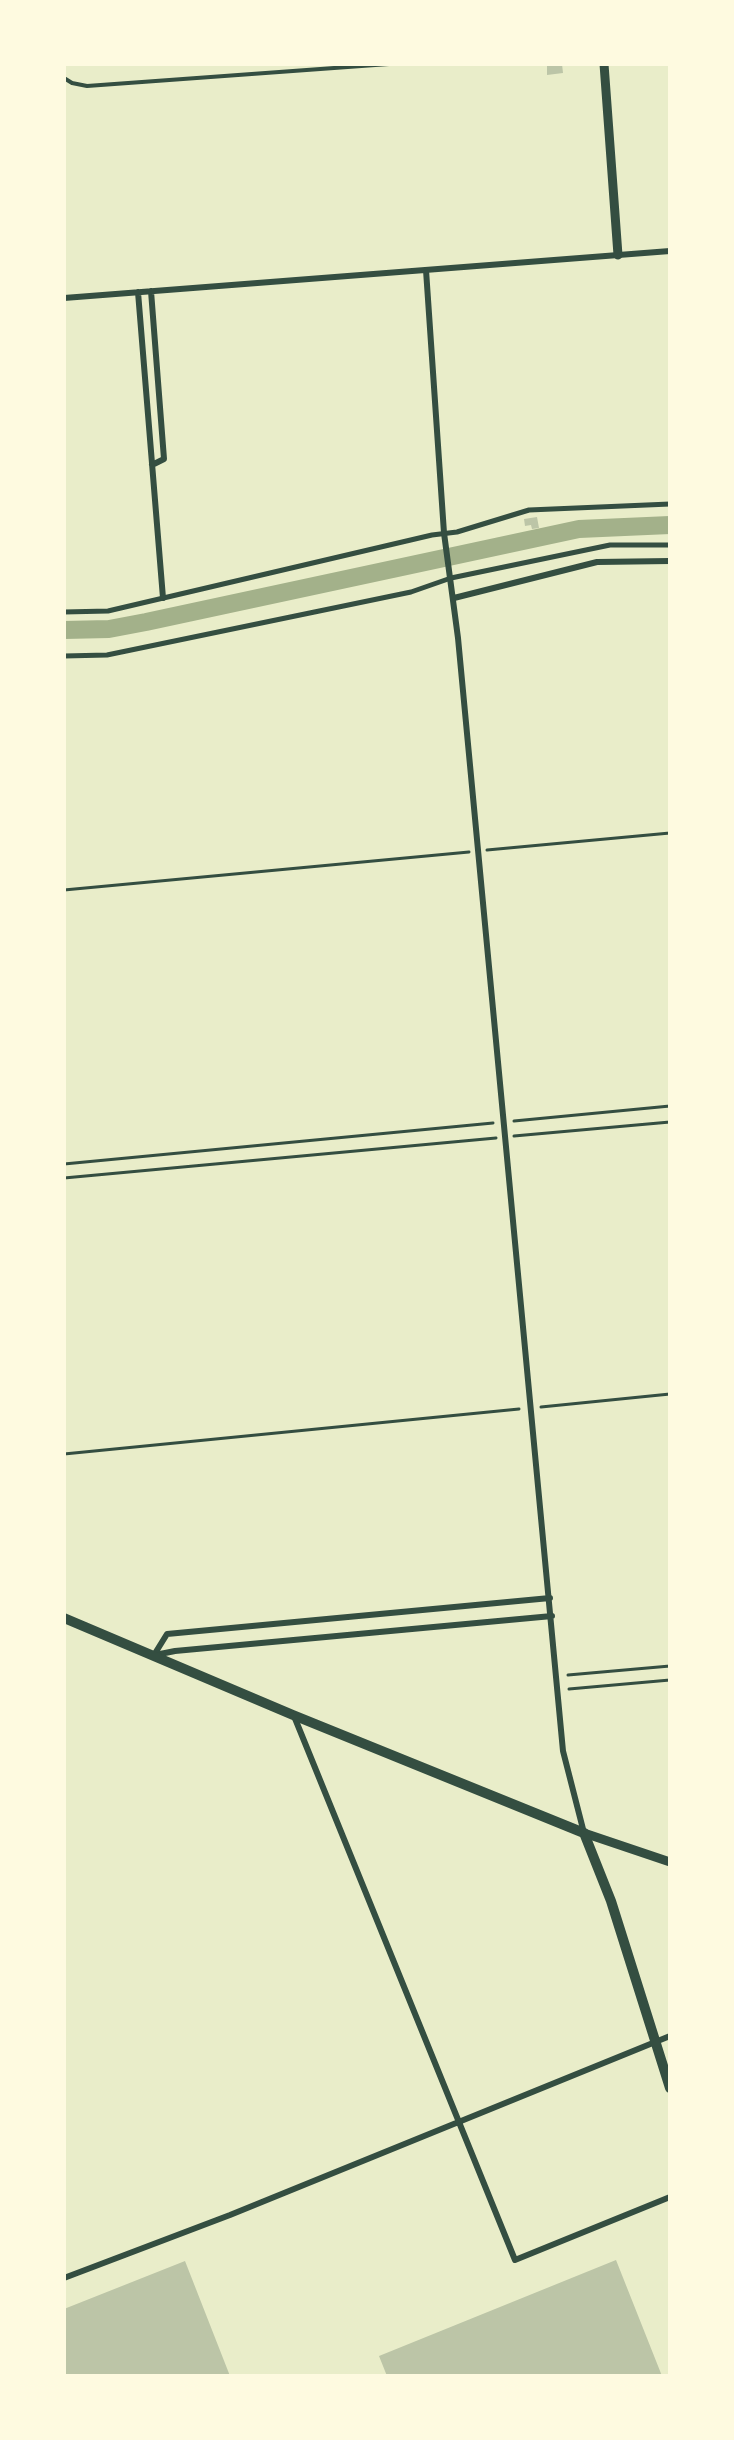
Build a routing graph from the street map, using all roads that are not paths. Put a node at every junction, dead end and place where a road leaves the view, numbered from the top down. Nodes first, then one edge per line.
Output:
1 (389, 64) edge
2 (604, 64) edge
3 (64, 78) edge
4 (669, 251) edge
5 (618, 255) junction
6 (426, 270) junction
7 (151, 291) junction
8 (138, 292) junction
9 (64, 298) edge
10 (152, 465) junction
11 (669, 504) edge
12 (444, 533) junction
13 (669, 544) edge
14 (669, 561) edge
15 (451, 574) junction
16 (454, 597) junction
17 (164, 598) junction
18 (64, 612) edge
19 (64, 656) edge
20 (550, 1598) junction
21 (552, 1616) junction
22 (64, 1617) edge
23 (154, 1655) junction
24 (294, 1715) junction
25 (584, 1833) junction
26 (669, 1862) edge
27 (669, 2036) edge
28 (657, 2043) junction
29 (669, 2088) edge
30 (458, 2123) junction
31 (669, 2197) edge
32 (64, 2278) edge

1 - 3 lane
2 - 5 street
4 - 5 street
5 - 6 street
6 - 7 street
6 - 12 street
7 - 8 street
7 - 10 street
8 - 9 street
8 - 10 street
10 - 17 street
11 - 12 street
12 - 15 street
12 - 17 street
13 - 15 street
14 - 16 street
15 - 16 street
15 - 19 street
16 - 20 street
17 - 18 street
20 - 21 street
20 - 23 street
21 - 23 street
21 - 25 street
22 - 23 main road
23 - 24 main road
24 - 25 main road
24 - 30 street
25 - 26 street
25 - 28 main road
27 - 28 street
28 - 29 main road
28 - 30 street
30 - 31 street
30 - 32 street

